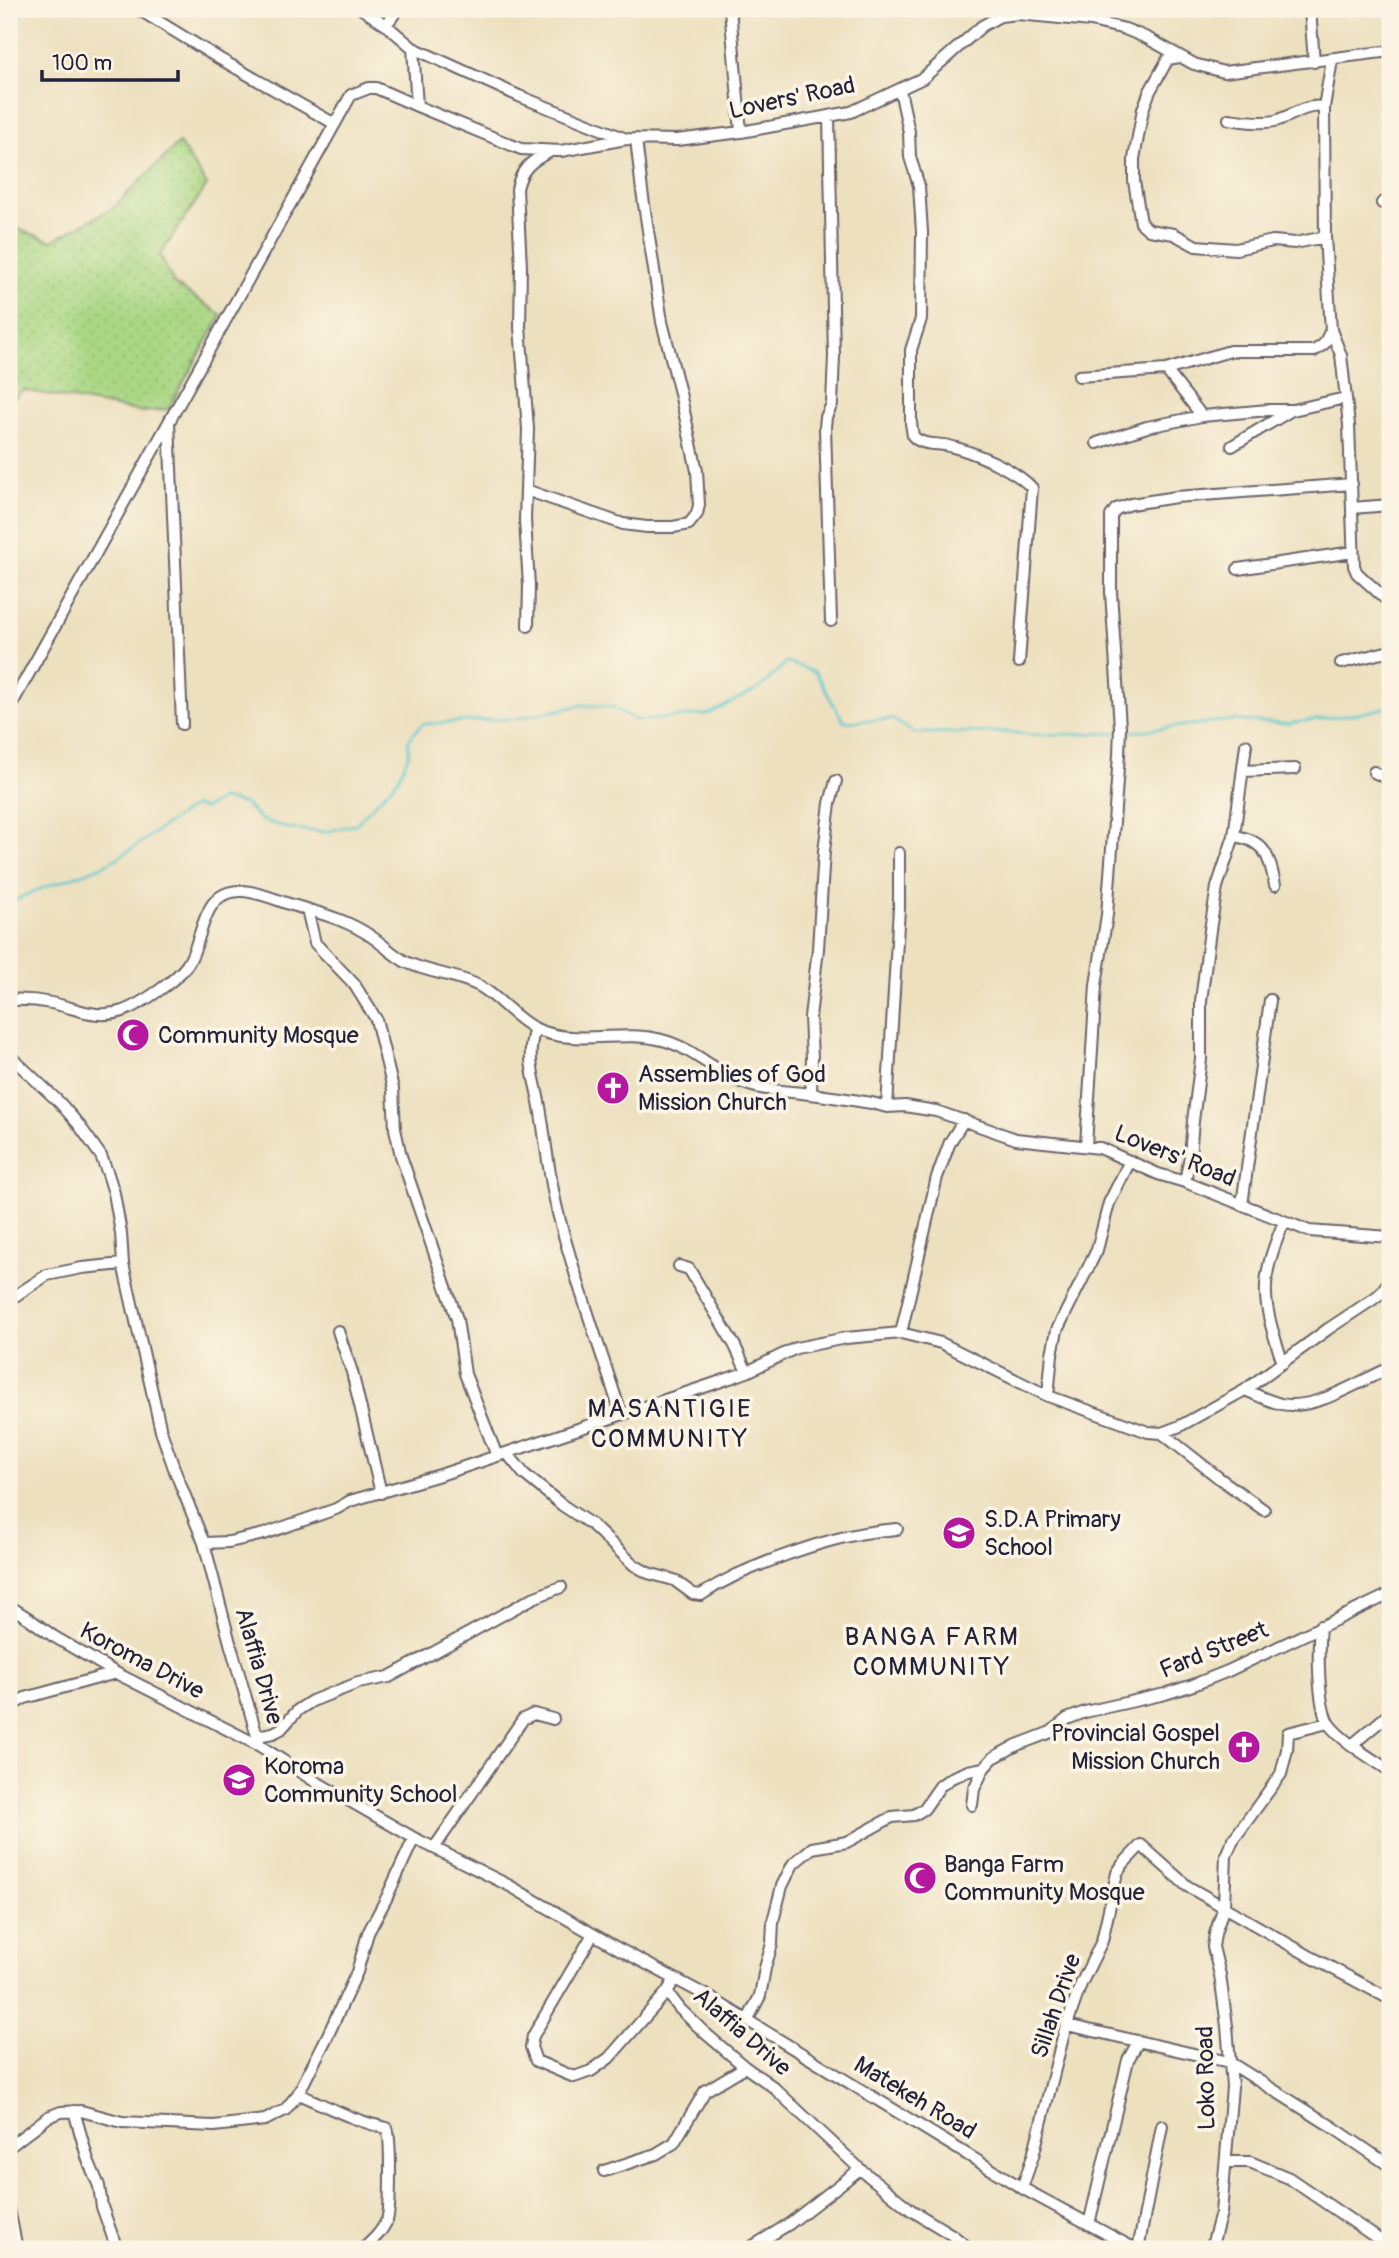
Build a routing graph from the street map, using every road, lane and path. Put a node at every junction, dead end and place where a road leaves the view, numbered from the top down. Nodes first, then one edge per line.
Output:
1 (138, 9) edge
2 (362, 9) edge
3 (398, 9) edge
4 (730, 9) edge
5 (1090, 9) edge
6 (1310, 9) edge
7 (1091, 21) junction
8 (386, 25) junction
9 (413, 48) junction
10 (1390, 51) edge
11 (1180, 57) junction
12 (1332, 60) junction
13 (1314, 62) junction
14 (900, 90) junction
15 (416, 106) junction
16 (1324, 107) junction
17 (829, 116) junction
18 (1228, 119) dead end
19 (335, 124) junction
20 (741, 132) junction
21 (631, 139) junction
22 (549, 152) junction
23 (1325, 237) junction
24 (1331, 330) junction
25 (1166, 370) junction
26 (1079, 376) dead end
27 (1345, 398) junction
28 (1293, 410) junction
29 (1202, 416) junction
30 (169, 422) junction
31 (1097, 443) dead end
32 (1232, 446) dead end
33 (1352, 484) junction
34 (526, 490) junction
35 (1390, 505) edge
36 (1352, 508) junction
37 (1353, 552) junction
38 (1238, 569) dead end
39 (1390, 604) edge
40 (831, 621) dead end
41 (528, 626) dead end
42 (1390, 652) edge
43 (1019, 663) dead end
44 (1341, 663) dead end
45 (9, 709) edge
46 (182, 724) dead end
47 (1246, 745) dead end
48 (1294, 769) dead end
49 (1243, 771) junction
50 (1374, 772) dead end
51 (1390, 780) edge
52 (836, 781) dead end
53 (1234, 836) junction
54 (899, 853) dead end
55 (1275, 885) dead end
56 (307, 909) junction
57 (9, 1000) edge
58 (1270, 1000) dead end
59 (535, 1028) junction
60 (9, 1055) edge
61 (811, 1094) junction
62 (887, 1107) junction
63 (964, 1120) junction
64 (1086, 1146) junction
65 (1130, 1161) junction
66 (1185, 1182) junction
67 (1242, 1205) junction
68 (1284, 1222) junction
69 (1390, 1237) edge
70 (123, 1264) junction
71 (679, 1266) dead end
72 (1390, 1280) edge
73 (9, 1300) edge
74 (338, 1331) dead end
75 (901, 1333) junction
76 (1283, 1363) junction
77 (1390, 1368) edge
78 (747, 1372) junction
79 (1245, 1390) junction
80 (1048, 1396) junction
81 (621, 1414) junction
82 (1162, 1433) junction
83 (502, 1454) junction
84 (381, 1493) junction
85 (1264, 1510) dead end
86 (897, 1529) dead end
87 (204, 1542) junction
88 (561, 1587) dead end
89 (1390, 1594) edge
90 (9, 1606) edge
91 (1320, 1626) junction
92 (117, 1673) junction
93 (9, 1707) edge
94 (1390, 1713) edge
95 (553, 1719) dead end
96 (1328, 1723) junction
97 (258, 1741) junction
98 (1352, 1745) junction
99 (985, 1768) junction
100 (1390, 1771) edge
101 (972, 1805) dead end
102 (414, 1838) junction
103 (433, 1848) junction
104 (1224, 1906) junction
105 (593, 1934) junction
106 (675, 1979) junction
107 (667, 1992) junction
108 (1390, 1999) edge
109 (747, 2021) junction
110 (1067, 2025) junction
111 (1138, 2042) junction
112 (1229, 2062) junction
113 (745, 2067) junction
114 (298, 2094) junction
115 (74, 2111) junction
116 (1162, 2126) dead end
117 (9, 2147) edge
118 (1227, 2162) junction
119 (1390, 2166) edge
120 (860, 2169) junction
121 (604, 2171) dead end
122 (1022, 2188) junction
123 (9, 2208) edge
124 (1089, 2224) junction
125 (1390, 2247) edge
126 (17, 2249) edge
127 (117, 2249) edge
128 (363, 2249) edge
129 (748, 2249) edge
130 (970, 2249) edge
131 (1136, 2249) edge
132 (1211, 2249) edge

1 - 19 street
2 - 8 street, Lovers' Road
3 - 8 street
4 - 20 street
5 - 7 street
6 - 13 street
7 - 11 street, Lovers' Road
7 - 14 street, Lovers' Road
8 - 9 street, Lovers' Road
9 - 15 street
9 - 21 street, Lovers' Road
10 - 12 street, Lovers' Road
11 - 13 street, Lovers' Road
11 - 23 street
12 - 13 street, Lovers' Road
12 - 16 street
14 - 17 street, Lovers' Road
14 - 43 street
15 - 19 street
15 - 22 street
16 - 18 street
16 - 23 street
17 - 20 street, Lovers' Road
17 - 40 street
19 - 30 street
20 - 21 street, Lovers' Road
21 - 22 street
21 - 34 street
22 - 34 street
23 - 24 street
24 - 25 street
24 - 27 street
25 - 26 street
25 - 29 street
27 - 28 street
27 - 33 street
28 - 29 street
28 - 32 street
29 - 31 street
30 - 45 street
30 - 46 street
33 - 36 street
33 - 64 street
34 - 41 street
35 - 36 street
36 - 37 street
37 - 38 street
37 - 39 street
42 - 44 street
47 - 49 street
48 - 49 street
49 - 53 street
50 - 51 street
52 - 61 street
53 - 55 street
53 - 66 street
54 - 62 street
56 - 57 street, Lovers' Road
56 - 59 street, Lovers' Road
56 - 83 street
58 - 67 street
59 - 61 street, Lovers' Road
59 - 81 street
60 - 70 street, Alaffia Drive
61 - 62 street, Lovers' Road
62 - 63 street, Lovers' Road
63 - 64 street, Lovers' Road
63 - 75 street
64 - 65 street, Lovers' Road
65 - 66 street, Lovers' Road
65 - 80 street
66 - 67 street, Lovers' Road
67 - 68 street, Lovers' Road
68 - 69 street, Lovers' Road
68 - 76 street
70 - 73 street
70 - 87 street, Alaffia Drive
71 - 78 street
72 - 76 street
74 - 84 street
75 - 78 street
75 - 80 street
76 - 79 street
77 - 79 street
78 - 81 street
79 - 82 street
80 - 82 street
81 - 83 street
82 - 85 street
83 - 84 street
83 - 86 street
84 - 87 street
87 - 97 street, Alaffia Drive
88 - 97 street
89 - 91 street, Fard Street
90 - 92 street, Koroma Drive
91 - 96 street
91 - 99 street, Fard Street
92 - 93 street
92 - 97 street, Koroma Drive
94 - 98 street
95 - 103 street
96 - 98 street
96 - 104 street, Loko Road
97 - 102 street, Alaffia Drive
98 - 100 street
99 - 101 street
99 - 109 street
102 - 103 street, Alaffia Drive
102 - 114 street
103 - 105 street, Alaffia Drive
104 - 108 street
104 - 110 street, Sillah Drive
104 - 112 street, Loko Road
105 - 106 street, Alaffia Drive
105 - 107 street
106 - 107 street, Alaffia Drive
106 - 109 street, Matekeh Road
107 - 113 street, Alaffia Drive
109 - 122 street, Matekeh Road
110 - 111 street
110 - 122 street, Sillah Drive
111 - 112 street
111 - 124 street
112 - 118 street, Loko Road
112 - 119 street
113 - 120 street, Alaffia Drive
113 - 121 street
114 - 115 street
114 - 128 street
115 - 117 street
115 - 127 street
116 - 131 street
118 - 125 street
118 - 132 street, Loko Road
120 - 129 street
120 - 130 street, Alaffia Drive
122 - 124 street, Matekeh Road
123 - 126 street
124 - 131 street, Matekeh Road

